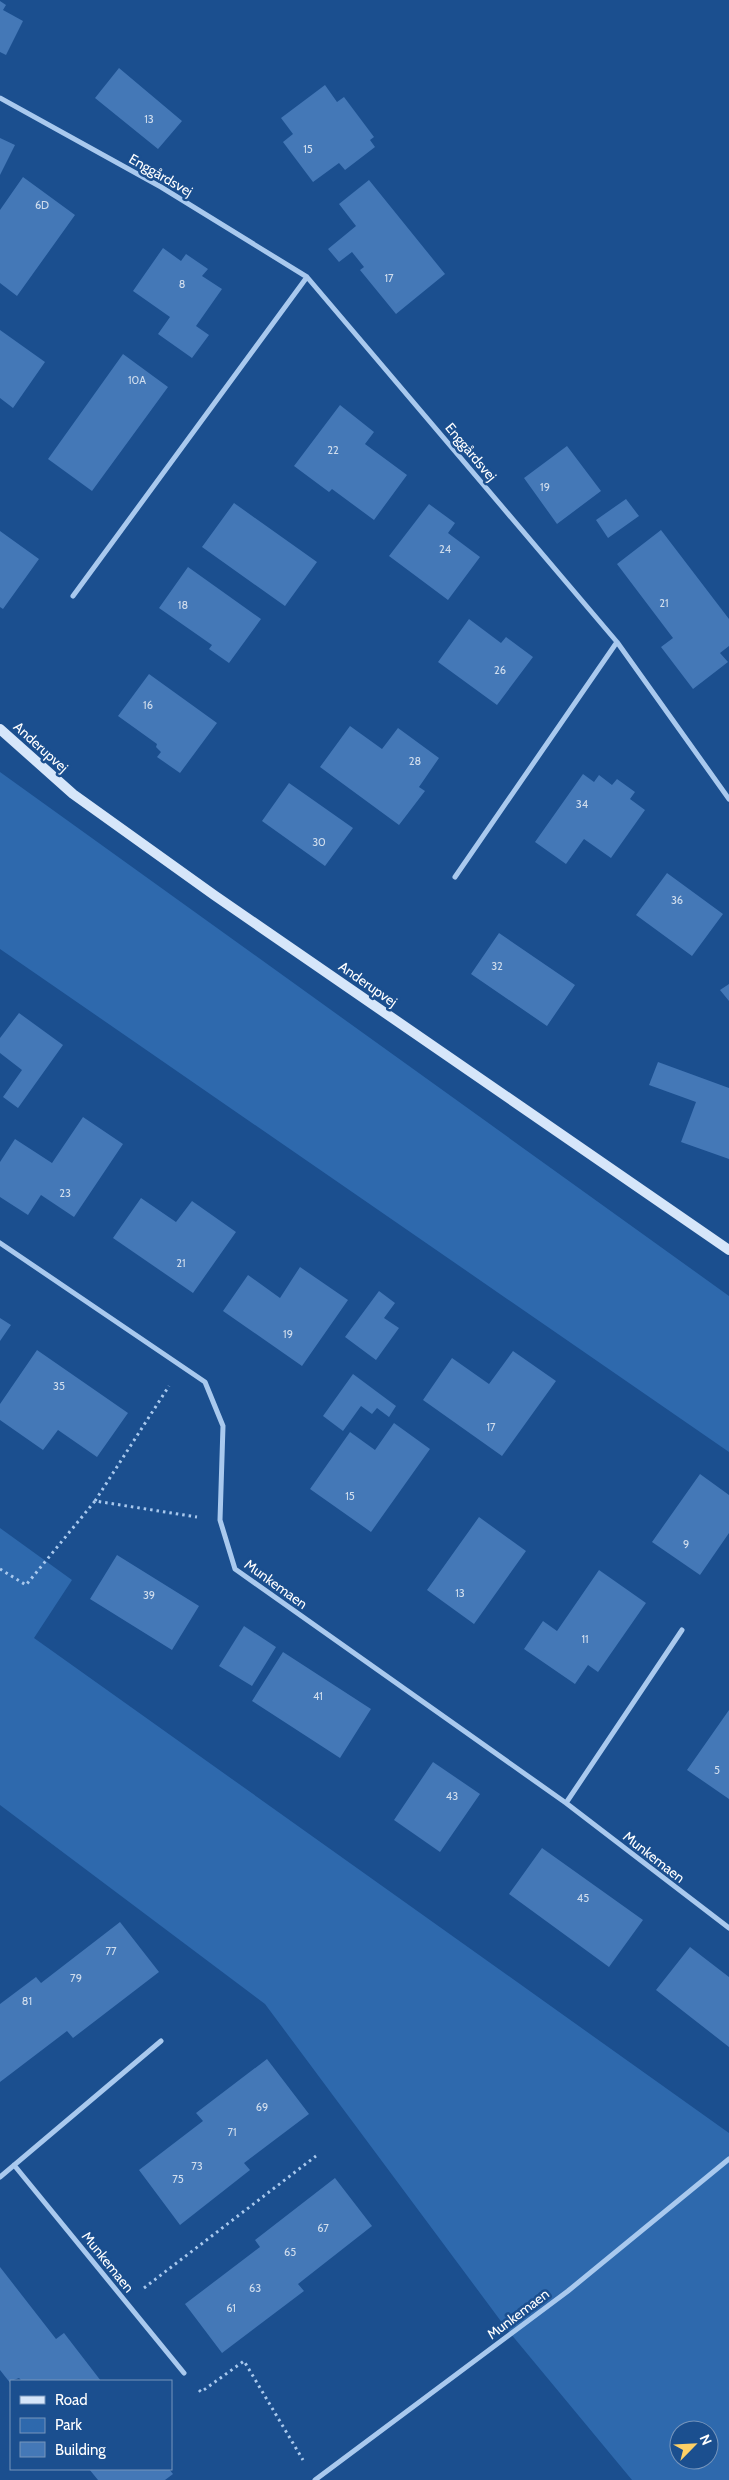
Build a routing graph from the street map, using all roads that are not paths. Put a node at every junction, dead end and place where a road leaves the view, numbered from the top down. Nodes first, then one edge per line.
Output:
1 (0, 98) edge
2 (307, 277) junction
3 (73, 596) dead end
4 (617, 642) junction
5 (0, 729) edge
6 (729, 799) edge
7 (455, 876) dead end
8 (0, 1244) edge
9 (729, 1250) edge
10 (682, 1630) dead end
11 (566, 1803) junction
12 (729, 1928) edge
13 (161, 2041) dead end
14 (729, 2159) edge
15 (14, 2165) junction
16 (0, 2177) edge
17 (184, 2373) road end
18 (315, 2480) edge

1 - 2 street, Enggårdsvej
2 - 3 street
2 - 4 street, Enggårdsvej
4 - 6 street, Enggårdsvej
4 - 7 street
5 - 9 street, Anderupvej
8 - 11 street, Munkemaen
10 - 11 street
11 - 12 street, Munkemaen
13 - 15 street
14 - 18 street, Munkemaen
15 - 16 street
15 - 17 street, Munkemaen

